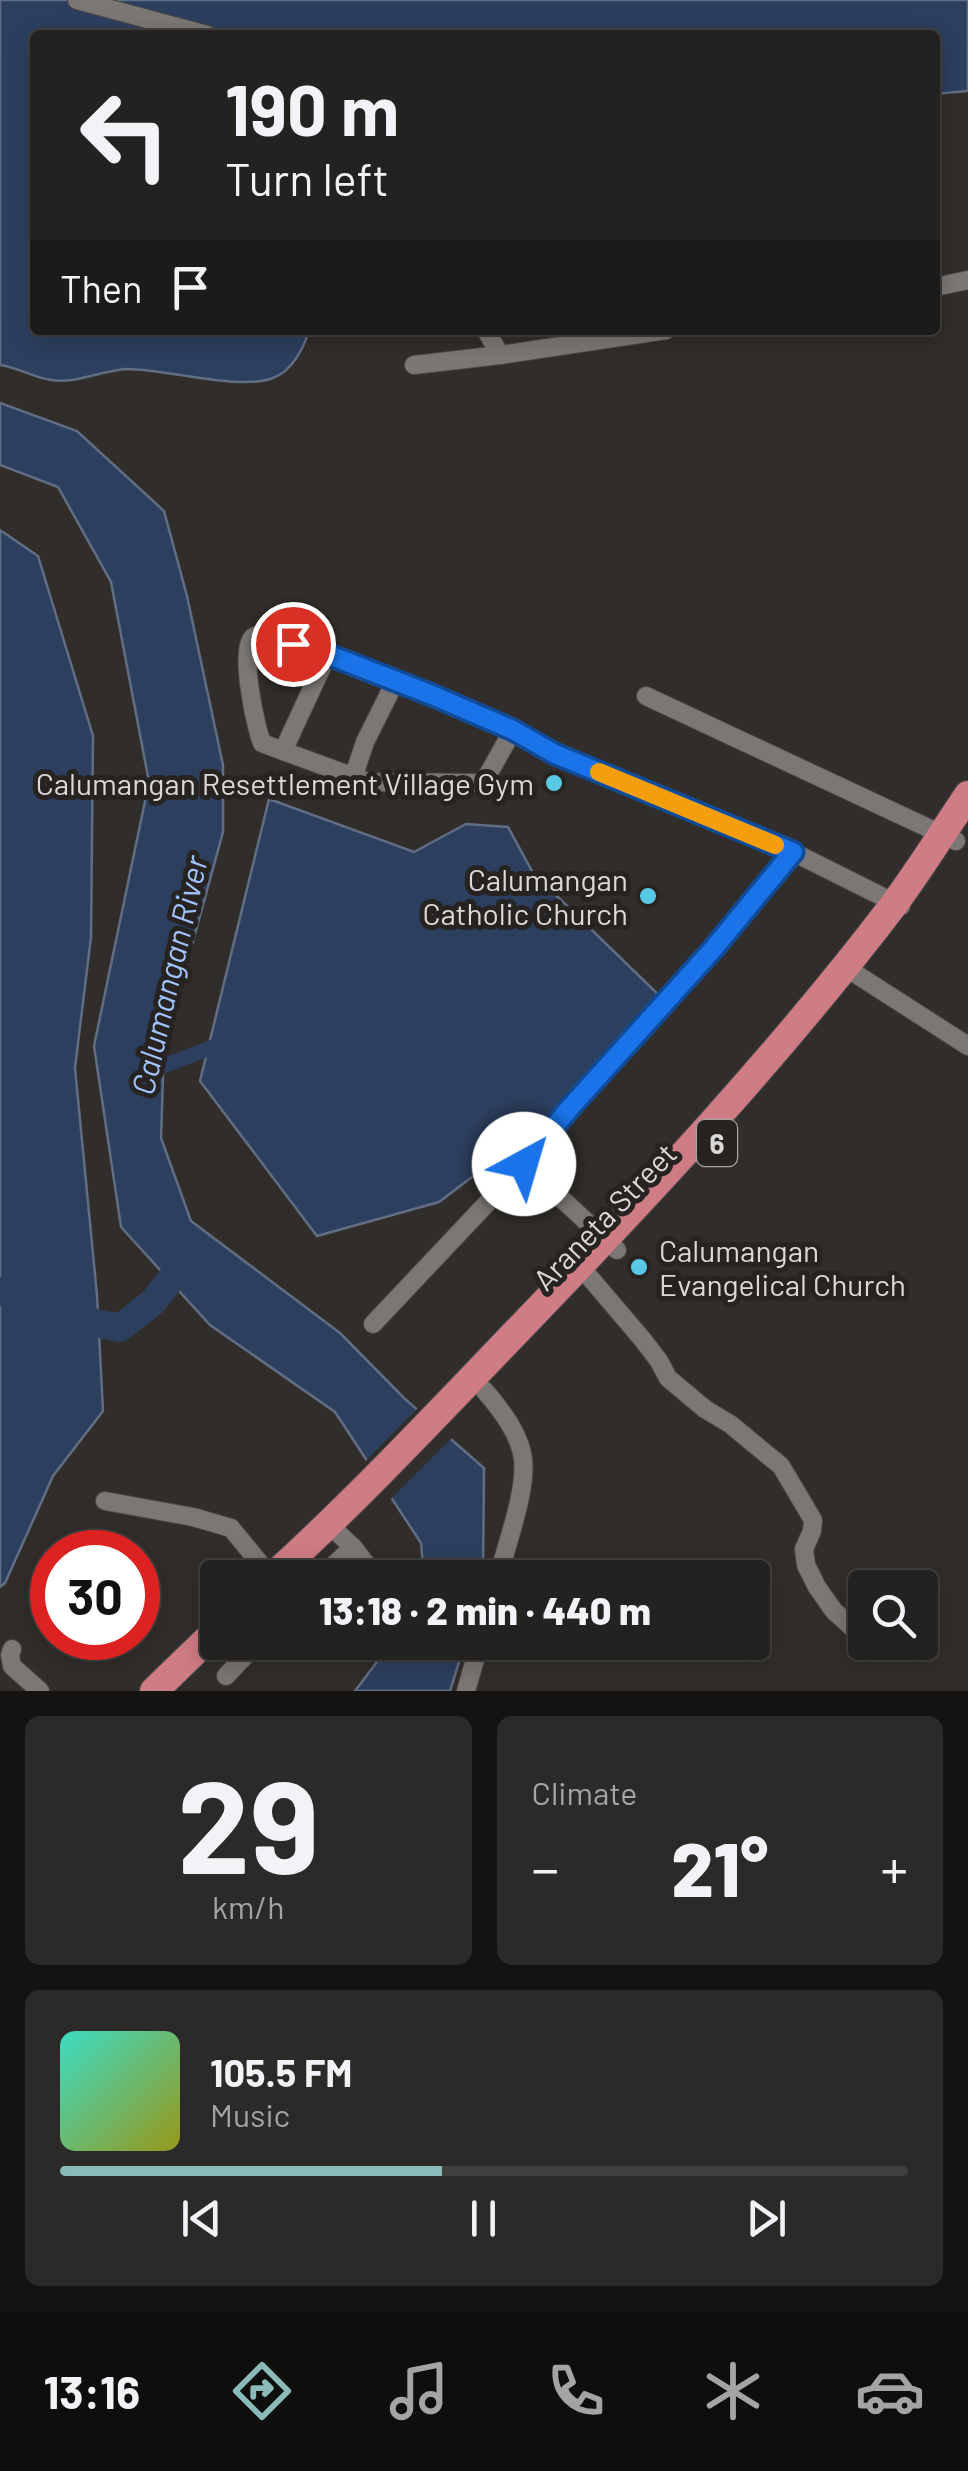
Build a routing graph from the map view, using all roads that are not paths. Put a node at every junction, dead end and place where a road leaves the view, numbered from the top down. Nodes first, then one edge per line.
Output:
1 (77, 0) edge
2 (188, 30) edge
3 (968, 280) edge
4 (940, 287) edge
5 (489, 335) edge
6 (633, 335) edge
7 (500, 355) junction
8 (414, 365) dead end
9 (328, 654) junction
10 (395, 682) junction
11 (646, 696) dead end
12 (513, 730) junction
13 (284, 751) junction
14 (353, 778) junction
15 (968, 794) edge
16 (955, 833) edge
17 (793, 852) junction
18 (901, 905) junction
19 (859, 976) junction
20 (968, 1046) edge
21 (524, 1164) junction
22 (612, 1244) junction
23 (586, 1271) junction
24 (373, 1324) dead end
25 (484, 1390) junction
26 (446, 1417) junction
27 (105, 1501) dead end
28 (340, 1535) junction
29 (257, 1560) edge
30 (299, 1560) edge
31 (313, 1560) edge
32 (328, 1560) edge
33 (362, 1560) edge
34 (503, 1560) edge
35 (848, 1623) edge
36 (200, 1646) edge
37 (12, 1649) dead end
38 (209, 1660) edge
39 (241, 1660) edge
40 (475, 1660) edge
41 (226, 1676) dead end
42 (40, 1691) edge
43 (154, 1691) edge
44 (177, 1691) edge
45 (466, 1691) edge

1 - 2 street
3 - 4 street
5 - 7 street
6 - 7 street
7 - 8 street
9 - 10 street
9 - 13 street
9 - 13 street
10 - 12 street
10 - 14 street
11 - 16 street
12 - 14 street
12 - 17 street
13 - 14 street
15 - 16 highway
16 - 18 highway
17 - 18 street
17 - 21 street
18 - 19 highway
19 - 20 street
19 - 22 highway
21 - 22 street
21 - 24 street
22 - 23 highway
23 - 25 highway, Araneta Street
23 - 26 highway
23 - 35 street
25 - 26 highway, Araneta Street
25 - 34 street
26 - 28 highway, Araneta Street
27 - 29 street
28 - 30 highway
28 - 31 highway, Araneta Street
28 - 32 street
28 - 33 street
36 - 43 highway
37 - 42 street
38 - 44 highway
39 - 41 street
40 - 45 street

